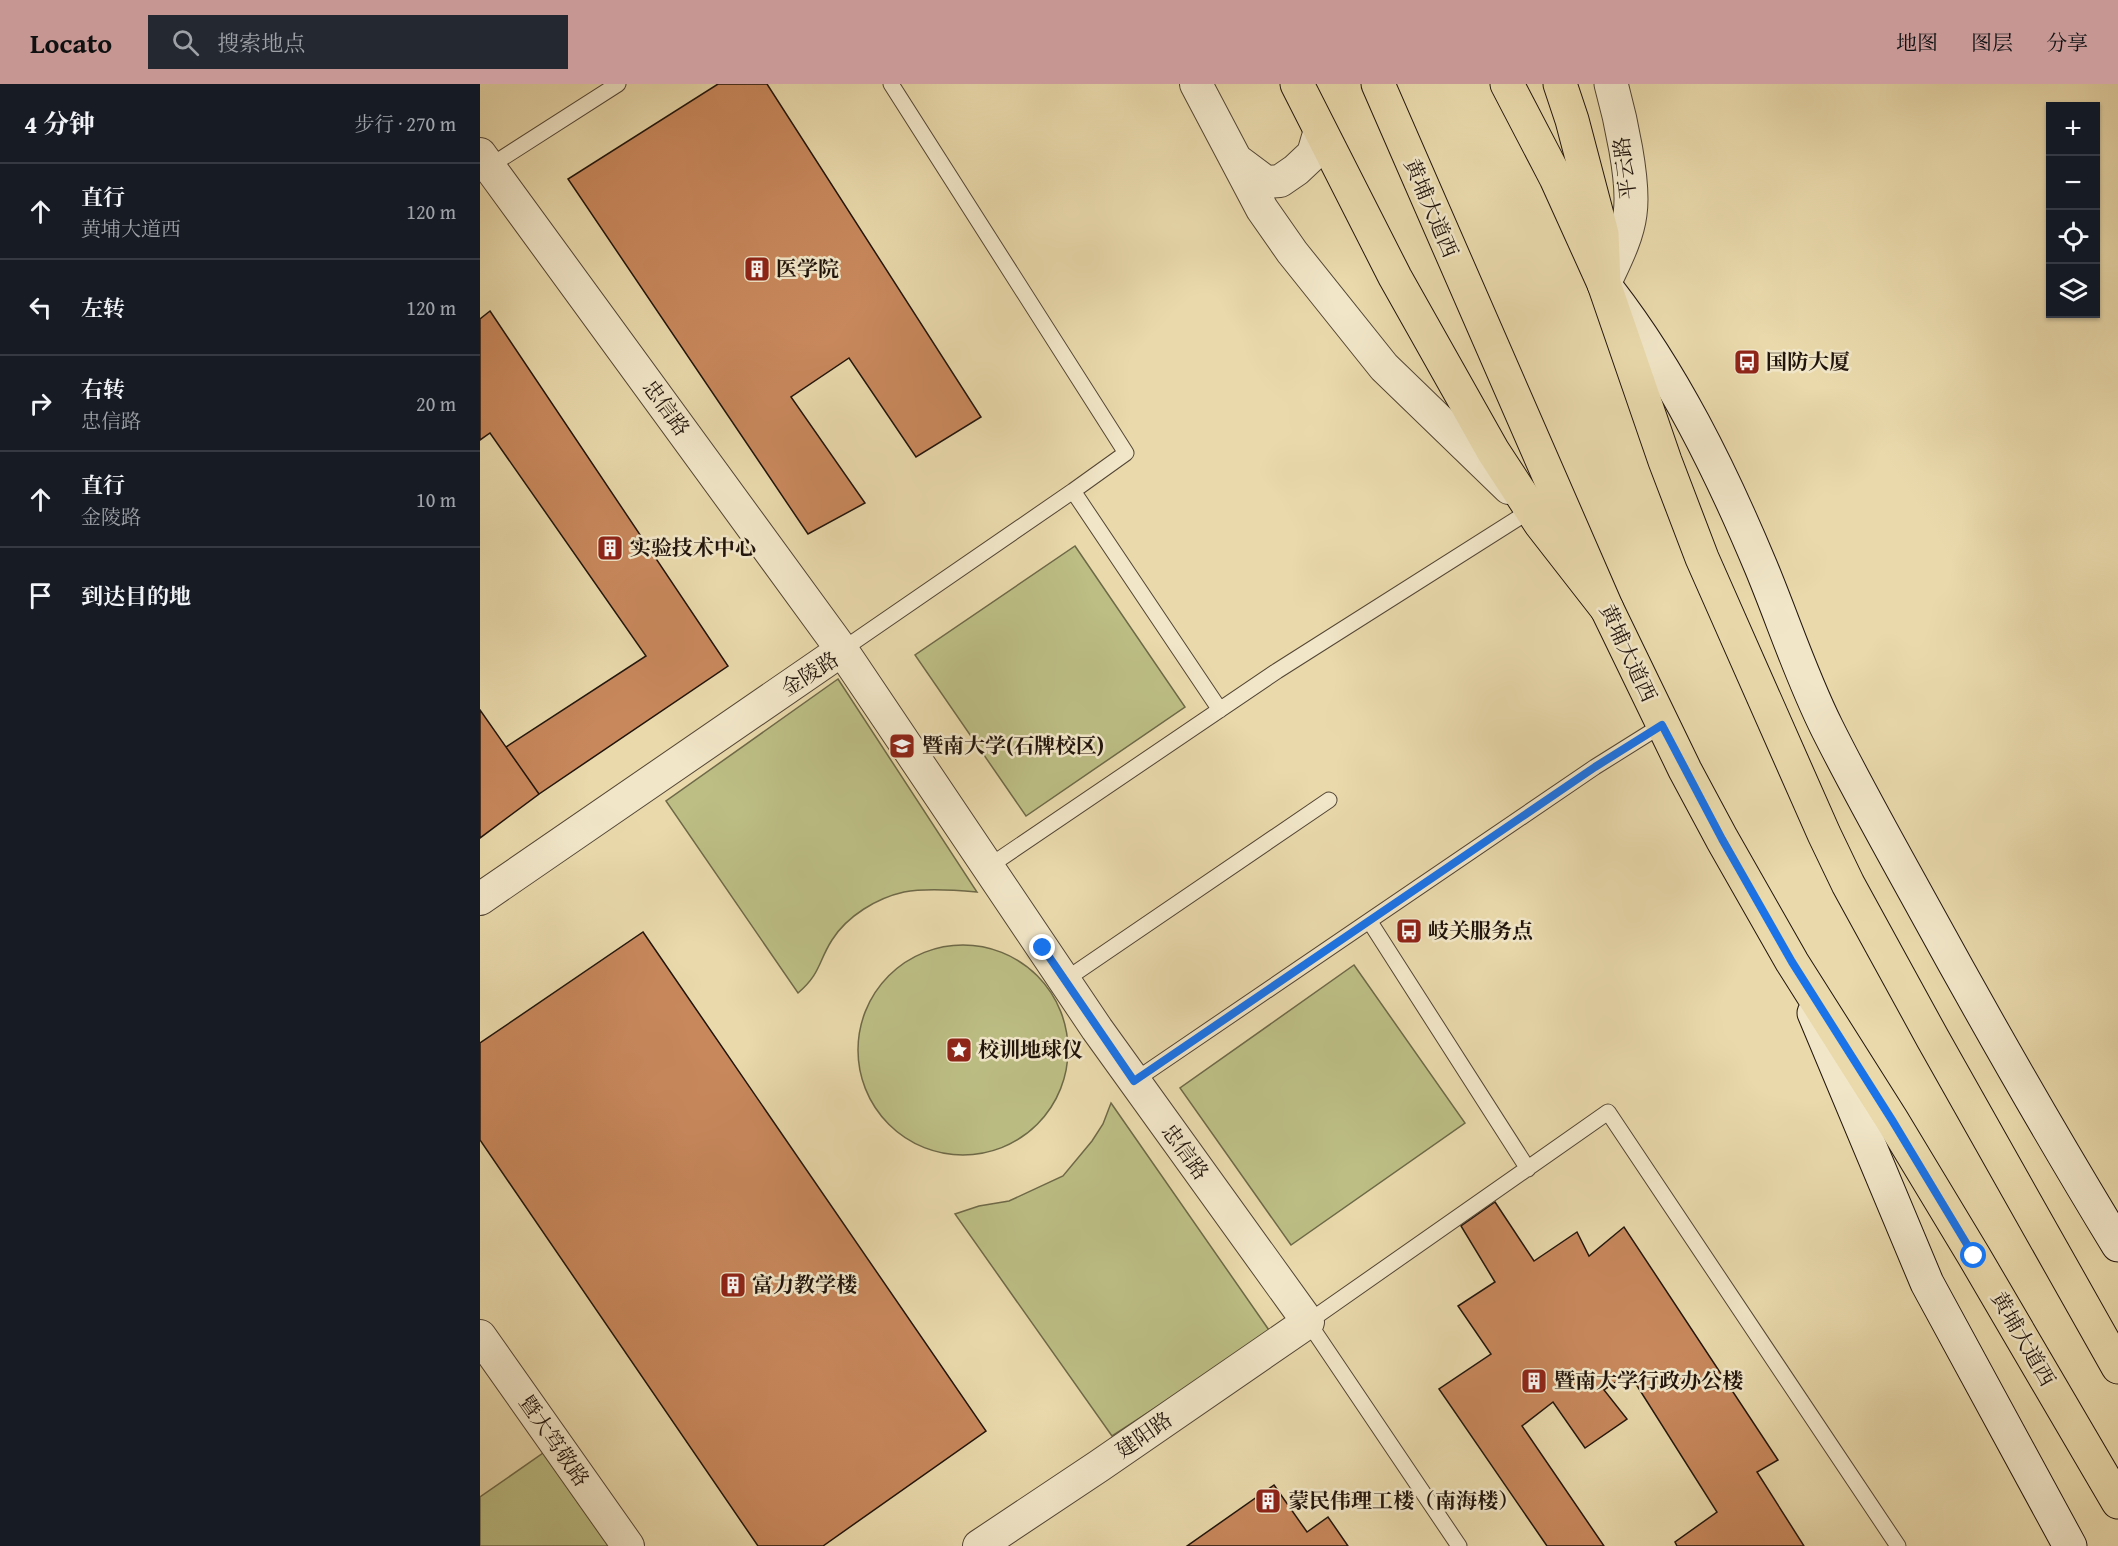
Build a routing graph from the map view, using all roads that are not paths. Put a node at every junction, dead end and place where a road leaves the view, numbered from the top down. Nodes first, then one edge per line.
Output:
1 (618, 84) edge
2 (891, 84) edge
3 (1196, 84) edge
4 (1297, 84) edge
5 (1378, 84) edge
6 (1507, 84) edge
7 (1560, 84) edge
8 (1611, 84) edge
9 (1320, 130) junction
10 (1235, 158) junction
11 (483, 164) edge
12 (1604, 284) junction
13 (1073, 490) junction
14 (1531, 510) junction
15 (1606, 609) junction
16 (842, 650) junction
17 (1220, 710) junction
18 (1662, 725) junction
19 (1329, 800) dead end
20 (988, 867) junction
21 (480, 899) edge
22 (1370, 922) junction
23 (1792, 962) junction
24 (1065, 980) junction
25 (1134, 1081) junction
26 (1528, 1169) junction
27 (2118, 1245) edge
28 (1308, 1322) junction
29 (480, 1336) edge
30 (2118, 1367) edge
31 (2118, 1502) edge
32 (628, 1546) edge
33 (979, 1546) edge
34 (1459, 1546) edge
35 (1898, 1546) edge
36 (2070, 1546) edge

1 - 11 lane
2 - 13 lane
3 - 10 street
4 - 9 main road
5 - 15 main road, 黄埔大道西
6 - 12 main road
7 - 12 main road
8 - 12 main road, 平云路
9 - 10 street
9 - 14 main road
10 - 14 street
11 - 16 street, 忠信路
12 - 27 main road
12 - 30 main road
13 - 16 lane
13 - 17 lane
14 - 15 main road
14 - 17 lane
15 - 18 main road, 黄埔大道西
16 - 20 street, 金陵路
16 - 21 street, 金陵路
17 - 20 lane
18 - 22 lane
18 - 23 main road, 黄埔大道西
19 - 24 lane
20 - 24 street, 金陵路
22 - 25 lane
22 - 26 lane
23 - 31 main road, 黄埔大道西
23 - 36 main road
24 - 25 street, 忠信路
25 - 28 street, 忠信路
26 - 28 lane
26 - 35 lane
28 - 33 street, 建阳路
28 - 34 lane
29 - 32 street, 暨大笃敬路

